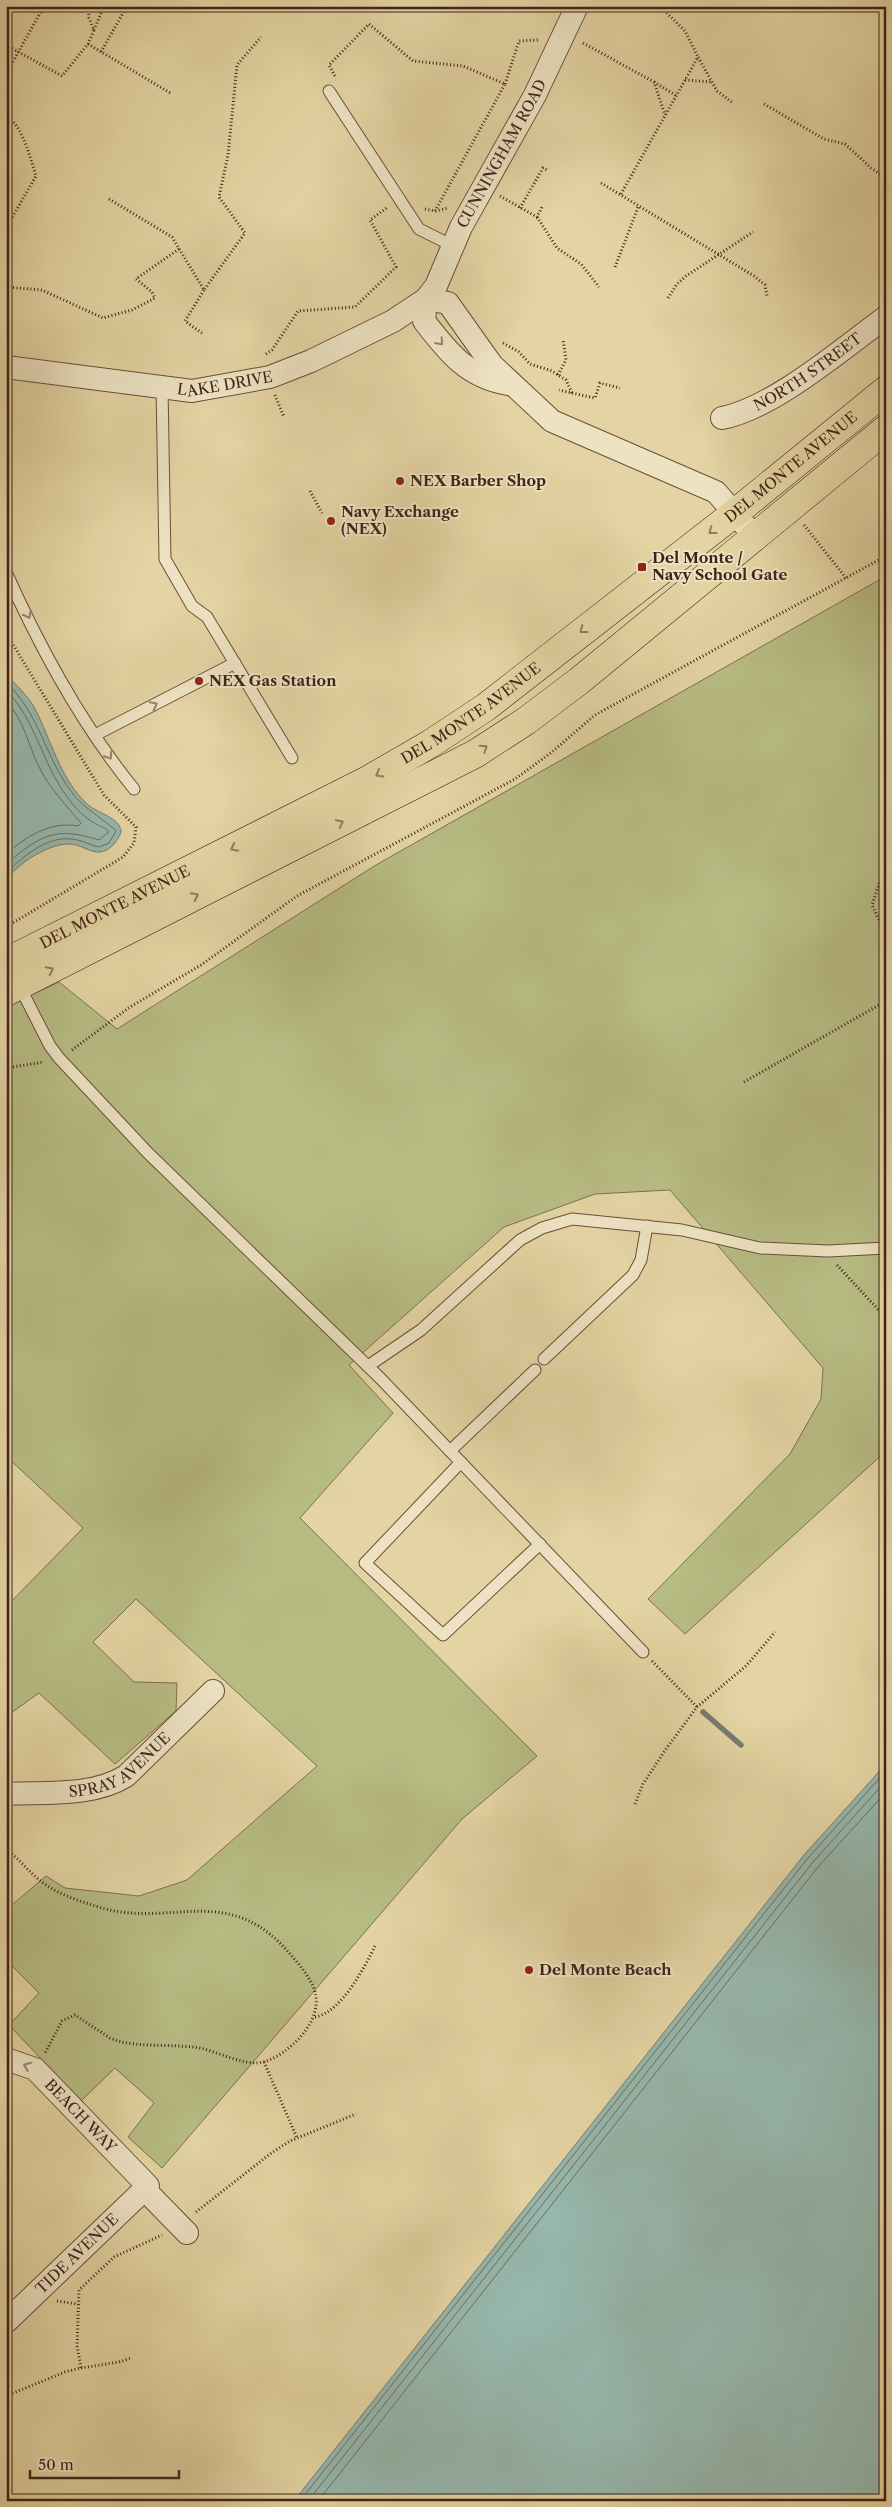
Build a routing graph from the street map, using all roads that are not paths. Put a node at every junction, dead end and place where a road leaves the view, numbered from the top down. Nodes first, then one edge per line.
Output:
1 (577, 6) edge
2 (330, 86) road end
3 (453, 246) junction
4 (426, 299) junction
5 (886, 317) edge
6 (6, 367) edge
7 (162, 387) junction
8 (886, 390) edge
9 (722, 418) dead end
10 (886, 429) edge
11 (735, 514) junction
12 (756, 538) junction
13 (6, 572) edge
14 (235, 663) junction
15 (95, 735) junction
16 (292, 758) dead end
17 (134, 789) dead end
18 (6, 962) edge
19 (13, 989) edge
20 (647, 1226) junction
21 (886, 1248) edge
22 (544, 1359) dead end
23 (368, 1366) junction
24 (535, 1370) dead end
25 (450, 1451) junction
26 (461, 1462) junction
27 (540, 1544) junction
28 (643, 1652) road end
29 (213, 1692) dead end
30 (6, 1794) edge
31 (6, 2059) edge
32 (146, 2188) junction
33 (182, 2228) road end
34 (6, 2322) edge

1 - 3 street, CUNNINGHAM ROAD
2 - 3 lane
3 - 4 street, CUNNINGHAM ROAD
4 - 7 street, LAKE DRIVE
4 - 11 street
5 - 9 street, NORTH STREET
6 - 7 street, LAKE DRIVE
7 - 14 lane
8 - 11 main road, DEL MONTE AVENUE
10 - 12 main road, DEL MONTE AVENUE
11 - 12 street
11 -> 18 main road, DEL MONTE AVENUE
19 -> 12 main road, DEL MONTE AVENUE
13 -> 15 lane
15 -> 14 lane
14 - 16 lane
15 -> 17 lane
19 - 23 lane
20 - 21 lane
20 - 22 lane
20 - 23 lane
23 - 25 lane
24 - 25 lane
25 - 26 lane
26 - 27 lane
26 - 27 lane
27 - 28 lane
29 - 30 street, SPRAY AVENUE
32 -> 31 street, BEACH WAY
32 - 33 street, BEACH WAY
32 - 34 street, TIDE AVENUE

